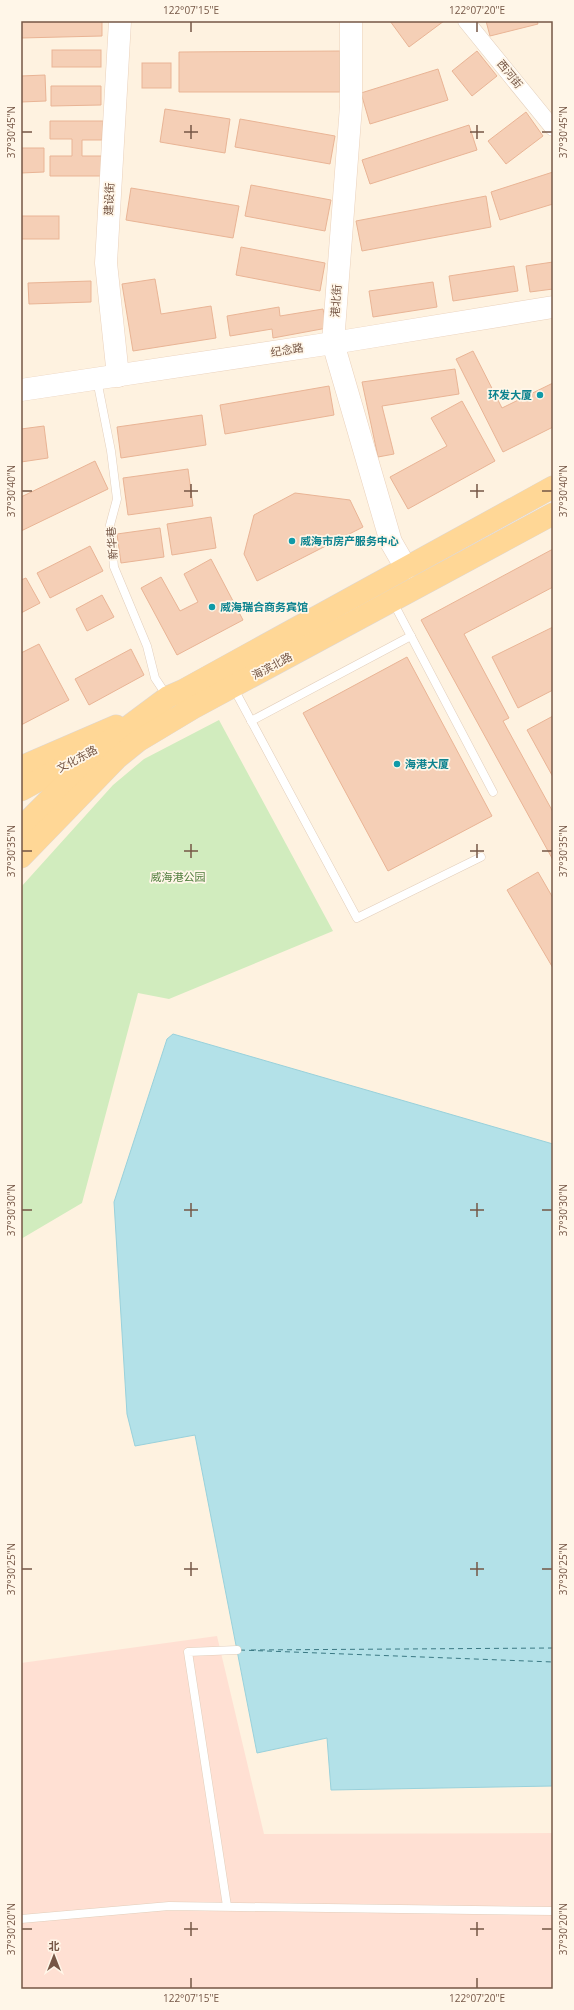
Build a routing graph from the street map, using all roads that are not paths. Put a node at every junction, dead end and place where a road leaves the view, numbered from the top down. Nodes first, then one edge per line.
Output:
1 (120, 21) edge
2 (351, 21) edge
3 (466, 21) edge
4 (553, 128) edge
5 (553, 308) edge
6 (333, 343) junction
7 (118, 376) junction
8 (97, 380) junction
9 (21, 390) edge
10 (553, 487) edge
11 (553, 514) edge
12 (406, 568) junction
13 (393, 602) junction
14 (411, 636) junction
15 (233, 687) junction
16 (168, 697) junction
17 (145, 714) junction
18 (183, 714) junction
19 (251, 721) junction
20 (138, 741) junction
21 (105, 744) junction
22 (21, 767) edge
23 (21, 790) edge
24 (493, 792) dead end
25 (21, 828) edge
26 (21, 857) edge
27 (482, 857) dead end
28 (237, 1650) dead end
29 (227, 1906) junction
30 (553, 1911) edge
31 (21, 1919) edge

1 - 7 street, 建设街
2 - 6 street, 港北街
3 - 4 street, 西河街
5 - 6 street, 纪念路
6 - 7 street, 纪念路
6 - 12 street, 港北街
7 - 8 street, 纪念路
8 - 9 street, 纪念路
8 - 16 lane, 新华巷
10 - 12 main road, 海滨北路
11 - 13 main road, 海滨北路
12 - 16 main road, 海滨北路
13 - 14 lane
13 - 15 main road, 海滨北路
14 - 19 lane
14 - 24 lane
15 - 18 main road, 海滨北路
15 - 19 lane
16 - 17 main road, 海滨北路
17 - 18 main road
17 - 21 main road, 海滨北路
17 - 22 main road
18 - 20 main road, 海滨北路
19 - 27 lane
20 - 21 main road, 文化东路
20 - 26 main road, 海滨北路
21 - 23 main road, 文化东路
21 - 25 main road, 海滨北路
28 - 29 lane
29 - 30 lane
29 - 31 lane

